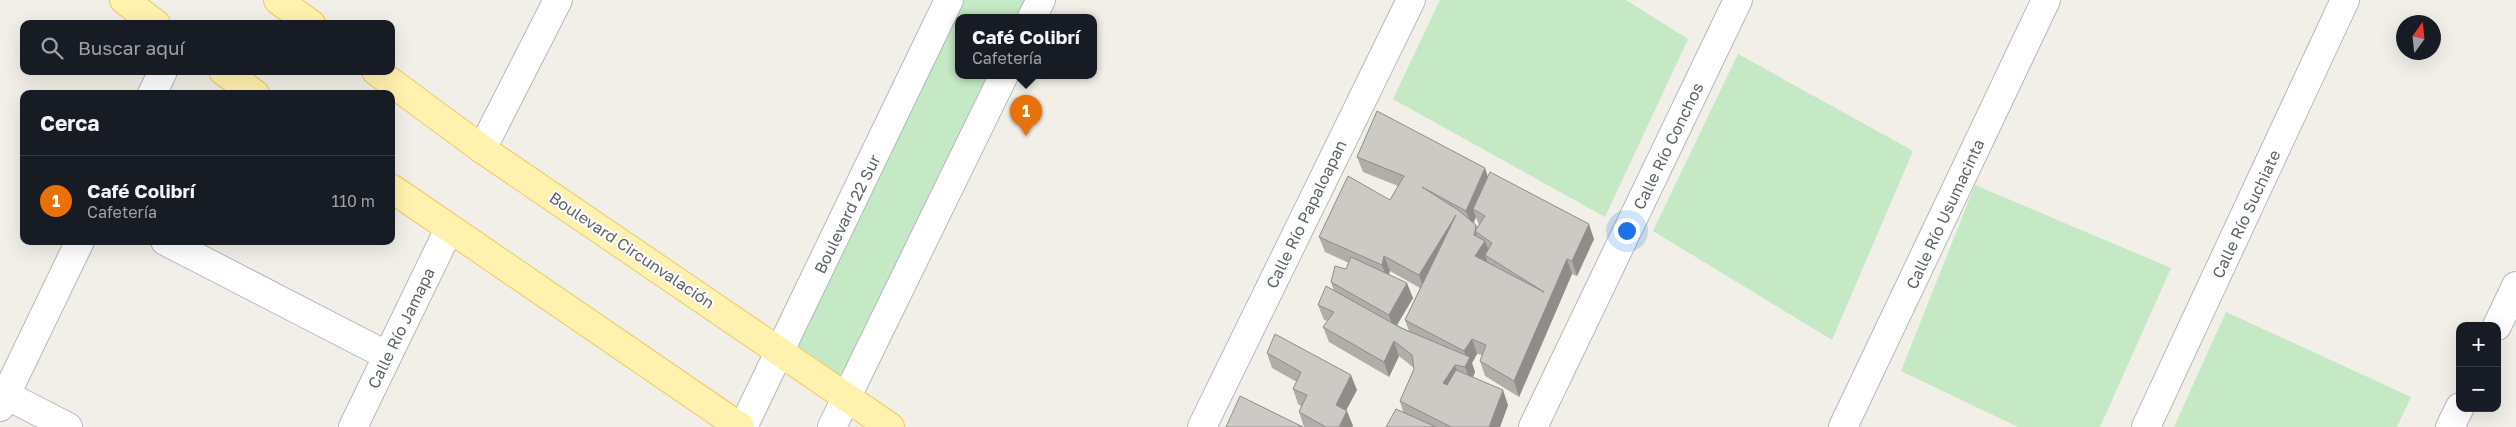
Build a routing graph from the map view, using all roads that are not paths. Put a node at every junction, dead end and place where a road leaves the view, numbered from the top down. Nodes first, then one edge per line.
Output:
1 (124, 0) edge
2 (278, 0) edge
3 (558, 0) edge
4 (950, 0) edge
5 (1041, 0) edge
6 (1411, 0) edge
7 (1738, 0) edge
8 (2046, 0) edge
9 (2345, 0) edge
10 (1034, 14) edge
11 (151, 20) edge
12 (306, 20) edge
13 (161, 75) edge
14 (228, 75) edge
15 (381, 75) edge
16 (1002, 79) edge
17 (154, 90) edge
18 (249, 90) edge
19 (482, 149) junction
20 (395, 191) edge
21 (449, 229) junction
22 (78, 245) edge
23 (173, 245) edge
24 (2516, 286) edge
25 (2499, 322) edge
26 (780, 351) junction
27 (386, 355) junction
28 (845, 397) junction
29 (3, 401) edge
30 (2458, 412) edge
31 (68, 427) edge
32 (353, 427) edge
33 (742, 427) edge
34 (832, 427) edge
35 (890, 427) edge
36 (1202, 427) edge
37 (1533, 427) edge
38 (1843, 427) edge
39 (2146, 427) edge
40 (2450, 427) edge

1 - 11 main road
2 - 12 main road
3 - 19 street
4 - 26 street, Boulevard 22 Sur
5 - 10 street
6 - 36 street, Calle Río Papaloapan
7 - 37 street, Calle Río Conchos
8 - 38 street, Calle Río Usumacinta
9 - 39 street, Calle Río Suchiate
13 - 17 street
14 - 18 main road
15 - 19 main road, Boulevard Circunvalación
16 - 28 street
19 - 26 main road, Boulevard Circunvalación
20 - 21 main road
21 - 27 street, Calle Río Jamapa
21 - 33 main road
22 - 29 street
23 - 27 street
24 - 25 street
26 - 28 main road, Boulevard Circunvalación
26 - 33 street, Boulevard 22 Sur
27 - 32 street, Calle Río Jamapa
28 - 34 street
28 - 35 main road, Boulevard Circunvalación
29 - 31 street
30 - 40 street

